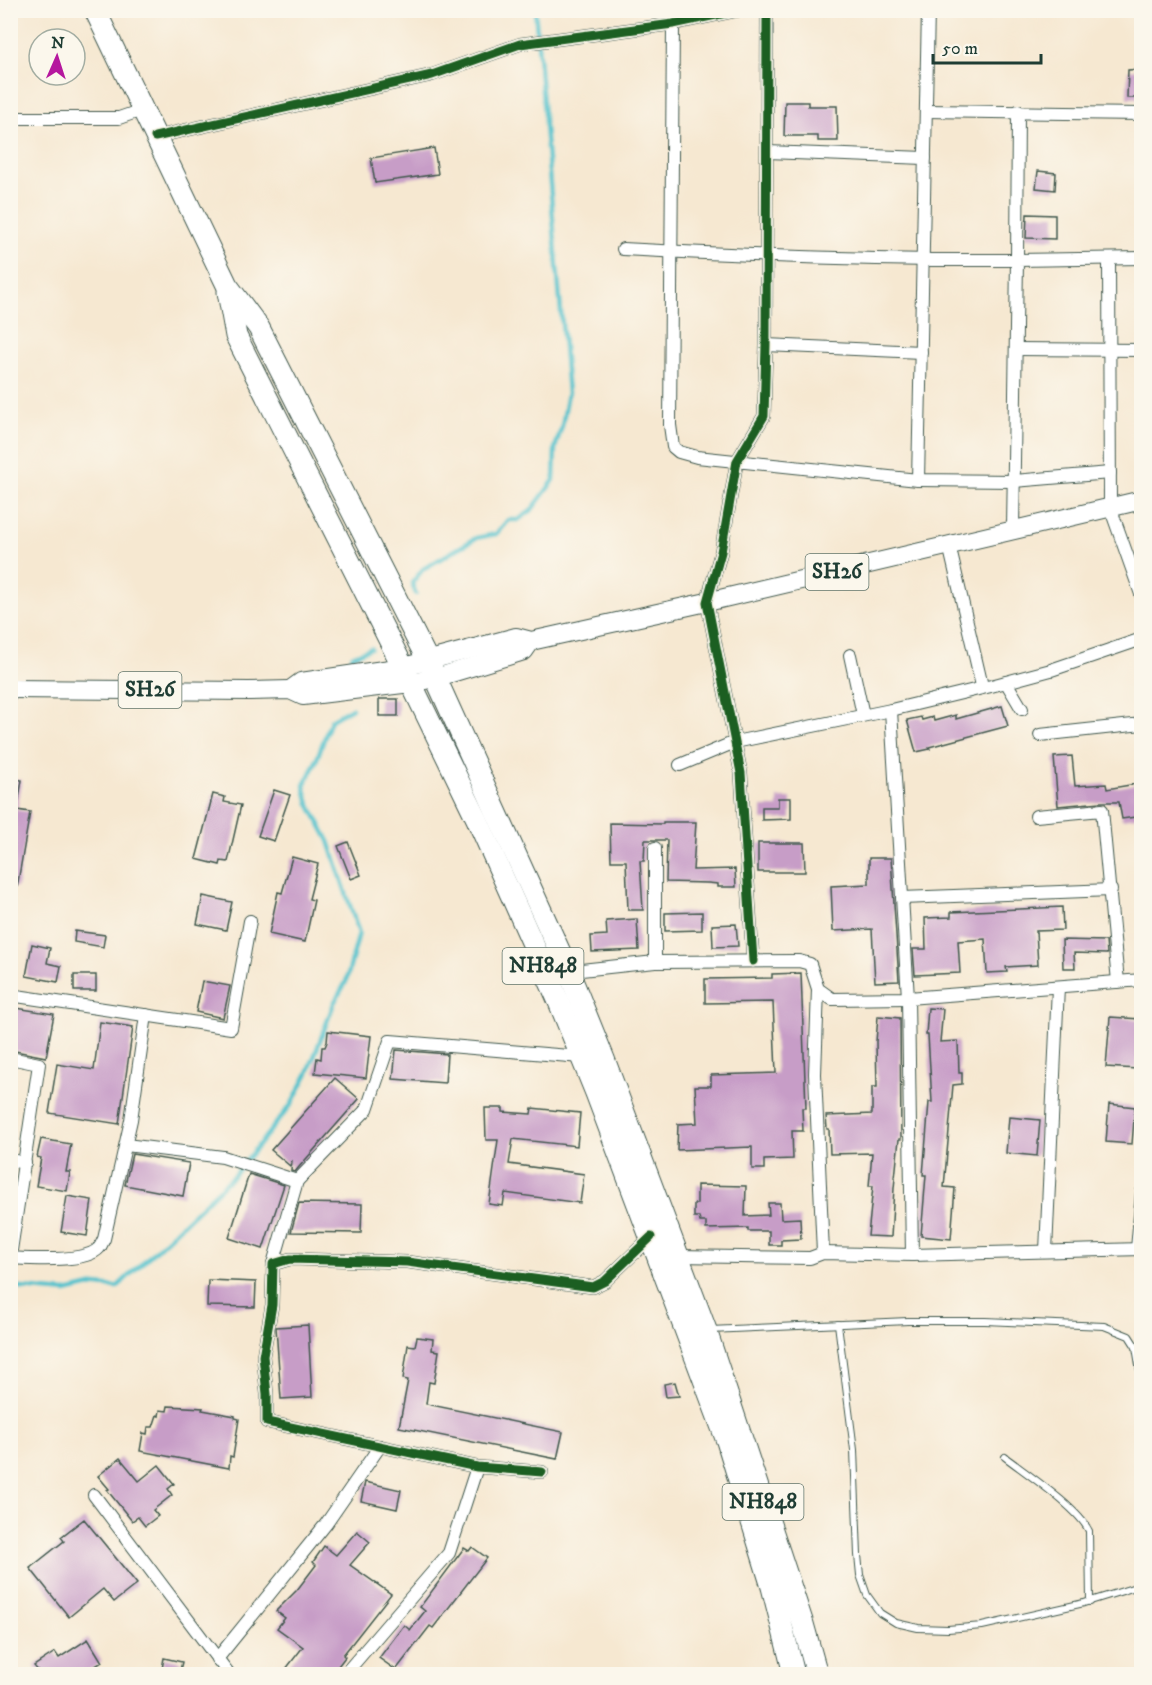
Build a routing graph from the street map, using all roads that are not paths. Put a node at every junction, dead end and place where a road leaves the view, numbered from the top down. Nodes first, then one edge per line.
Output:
1 (95, 10) edge
2 (740, 10) edge
3 (767, 10) edge
4 (928, 10) edge
5 (673, 24) junction
6 (142, 110) junction
7 (926, 111) junction
8 (1018, 111) junction
9 (1142, 114) edge
10 (10, 118) edge
11 (155, 137) junction
12 (767, 152) junction
13 (925, 158) junction
14 (623, 249) dead end
15 (672, 252) junction
16 (766, 257) junction
17 (1142, 258) edge
18 (1109, 259) junction
19 (1017, 260) junction
20 (922, 261) junction
21 (226, 285) junction
22 (766, 345) junction
23 (1016, 349) junction
24 (1142, 350) edge
25 (1110, 351) junction
26 (921, 352) junction
27 (737, 461) junction
28 (1110, 473) junction
29 (918, 480) junction
30 (1014, 481) junction
31 (1142, 500) edge
32 (1110, 507) junction
33 (1013, 529) junction
34 (949, 545) junction
35 (1142, 597) edge
36 (707, 602) junction
37 (1142, 639) edge
38 (850, 655) dead end
39 (431, 669) junction
40 (408, 675) junction
41 (1005, 682) junction
42 (982, 686) junction
43 (10, 689) edge
44 (1022, 709) dead end
45 (891, 710) junction
46 (863, 716) junction
47 (1142, 724) edge
48 (1040, 735) dead end
49 (735, 742) junction
50 (680, 765) dead end
51 (1036, 816) dead end
52 (655, 848) dead end
53 (1111, 890) junction
54 (902, 898) junction
55 (250, 921) dead end
56 (753, 961) junction
57 (655, 962) junction
58 (558, 974) junction
59 (1142, 980) edge
60 (1118, 982) junction
61 (1058, 987) junction
62 (818, 989) junction
63 (10, 996) edge
64 (908, 999) junction
65 (146, 1015) junction
66 (581, 1056) junction
67 (10, 1058) edge
68 (126, 1145) junction
69 (10, 1160) edge
70 (25, 1163) junction
71 (297, 1180) junction
72 (1142, 1192) edge
73 (651, 1237) junction
74 (1139, 1249) edge
75 (1046, 1251) junction
76 (823, 1253) junction
77 (912, 1255) junction
78 (677, 1256) junction
79 (10, 1257) edge
80 (273, 1264) junction
81 (838, 1324) junction
82 (696, 1333) junction
83 (1142, 1413) edge
84 (380, 1446) junction
85 (1005, 1457) dead end
86 (477, 1467) junction
87 (542, 1472) dead end
88 (94, 1495) dead end
89 (1142, 1585) edge
90 (1090, 1602) junction
91 (217, 1659) junction
92 (228, 1674) edge
93 (345, 1674) edge
94 (794, 1674) edge
95 (817, 1674) edge

1 - 6 highway, NH848
2 - 5 street
3 - 12 street
4 - 7 street
5 - 11 street
5 - 15 street
6 - 10 street
6 - 11 highway, NH848
7 - 8 street
7 - 13 street
8 - 9 street
8 - 19 street
11 - 21 highway, NH848
12 - 13 street
12 - 16 street
13 - 20 street
14 - 15 street
15 - 16 street
15 - 27 street
16 - 20 street
16 - 22 street
17 - 18 street
18 - 19 street
18 - 25 street
19 - 20 street
19 - 23 street
20 - 26 street
21 - 39 highway, NH848
21 - 40 highway, NH848
22 - 26 street
22 - 27 street
23 - 25 street
23 - 30 street
24 - 25 street
25 - 28 street
26 - 29 street
27 - 29 street
27 - 36 street
28 - 30 street
28 - 32 street
29 - 30 street
30 - 33 street
31 - 32 main road, SH26
32 - 33 main road, SH26
32 - 35 street
33 - 34 main road, SH26
34 - 36 main road, SH26
34 - 42 street
36 - 39 main road, SH26
36 - 49 street
37 - 41 street
38 - 46 street
39 - 40 main road, SH26
39 - 58 highway, NH848
40 - 43 main road, SH26
40 - 58 highway, NH848
41 - 42 street
41 - 44 street
42 - 45 street
45 - 46 street
45 - 54 street
46 - 49 street
47 - 48 street
49 - 50 street
49 - 56 street
51 - 53 street
52 - 57 street
53 - 54 street
53 - 60 street
54 - 64 street
55 - 65 street
56 - 57 street
56 - 62 street
57 - 58 street
58 - 66 highway, NH848
58 - 78 highway, NH848
59 - 60 street
60 - 61 street
61 - 64 street
61 - 75 street
62 - 64 street
62 - 76 street
63 - 65 street
64 - 77 street
65 - 68 street
66 - 71 street
66 - 73 highway, NH848
67 - 70 street
68 - 71 street
68 - 79 street
69 - 70 street
70 - 79 street
71 - 80 street
72 - 74 street
73 - 80 street
73 - 82 highway, NH848
74 - 75 street
75 - 77 street
76 - 77 street
76 - 78 street
78 - 82 highway, NH848
80 - 84 street
81 - 82 lane
81 - 83 lane
81 - 90 lane
82 - 94 highway, NH848
82 - 95 highway, NH848
84 - 86 street
84 - 91 street
85 - 90 lane
86 - 87 street
86 - 93 street
88 - 91 street
89 - 90 lane
91 - 92 street

